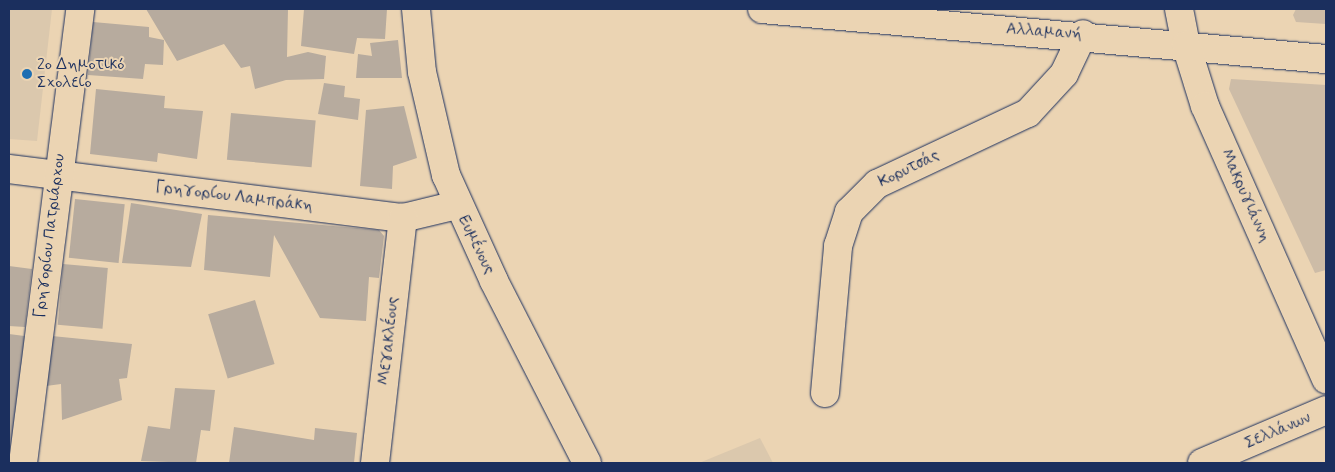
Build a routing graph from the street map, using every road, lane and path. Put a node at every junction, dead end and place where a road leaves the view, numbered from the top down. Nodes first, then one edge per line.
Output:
1 (80, 9) edge
2 (416, 9) edge
3 (762, 9) edge
4 (1179, 9) edge
5 (858, 13) edge
6 (1083, 34) junction
7 (1186, 46) junction
8 (1326, 59) edge
9 (9, 169) edge
10 (58, 175) junction
11 (457, 206) junction
12 (403, 218) junction
13 (1326, 379) edge
14 (825, 392) dead end
15 (1326, 410) edge
16 (23, 463) edge
17 (375, 463) edge
18 (587, 463) edge
19 (1202, 463) edge

1 - 10 street, Γρηγορίου Πατριάρχου
2 - 11 street, Ευμένους
3 - 5 street, Αλλαμανή
4 - 7 street, Μακρυγιάννη
5 - 6 street, Αλλαμανή
6 - 7 street, Αλλαμανή
6 - 14 street, Κορυτσάς
7 - 8 street, Αλλαμανή
7 - 13 street, Μακρυγιάννη
9 - 10 street, Γρηγορίου Λαμπράκη
10 - 12 street, Γρηγορίου Λαμπράκη
10 - 16 street, Γρηγορίου Πατριάρχου
11 - 12 street, Γρηγορίου Λαμπράκη
11 - 18 street, Ευμένους
12 - 17 street, Μεγακλέους
15 - 19 street, Σελλάνων

